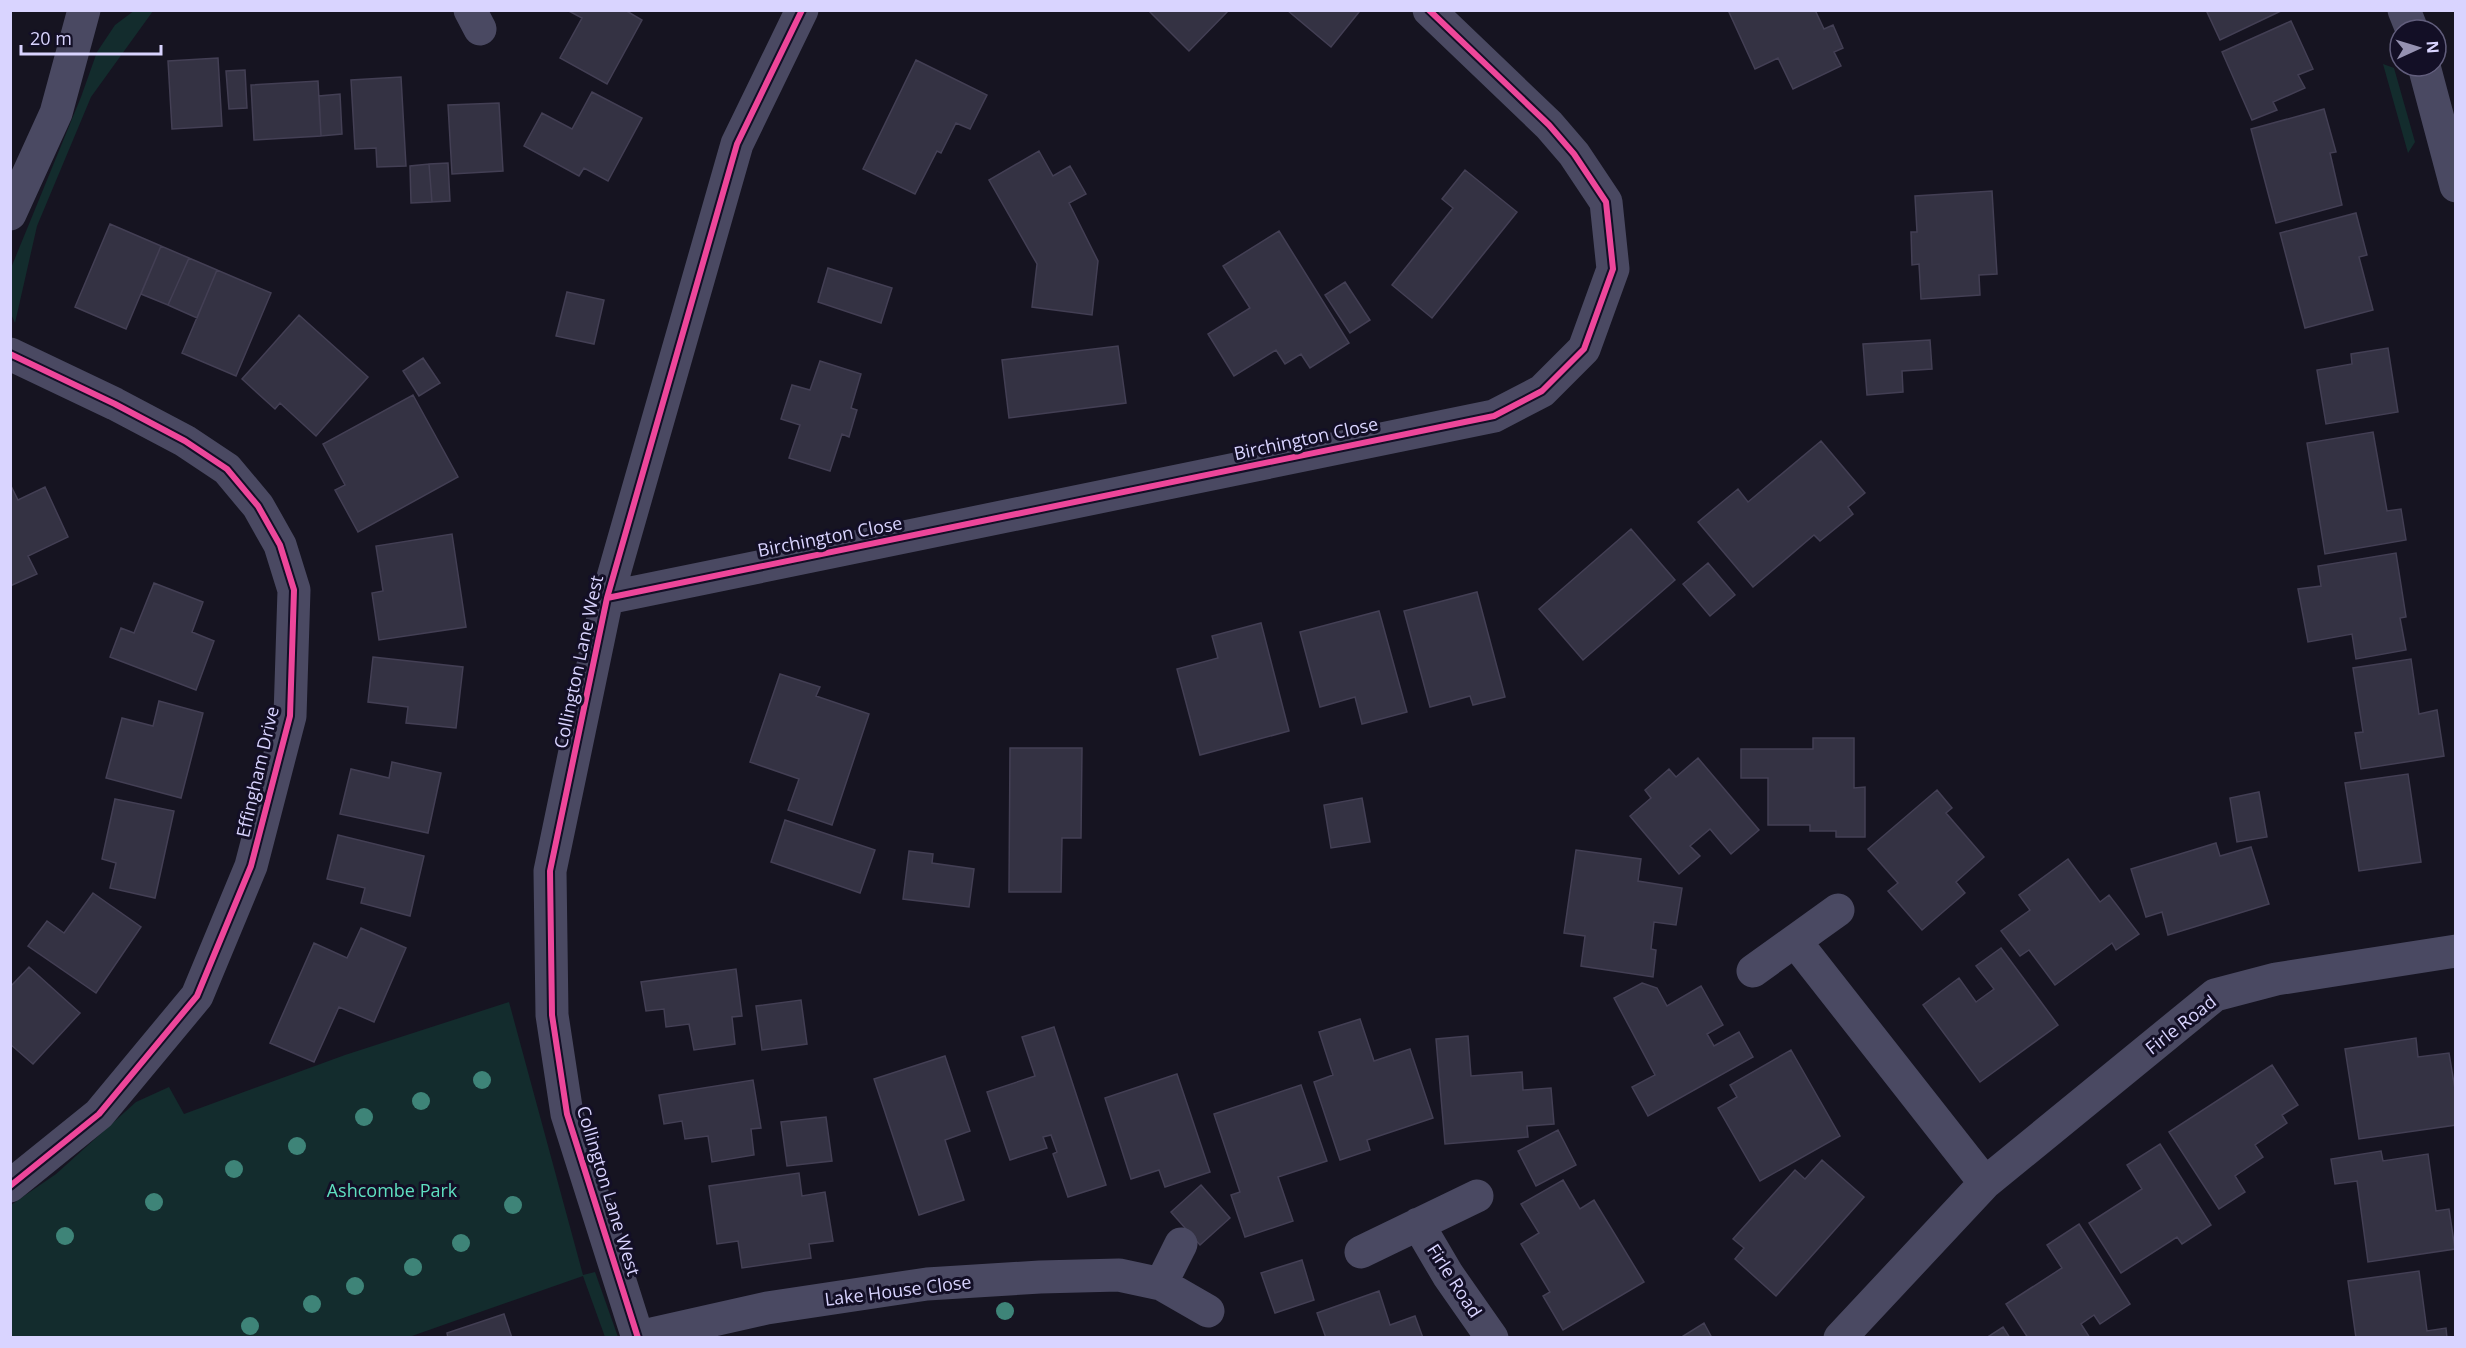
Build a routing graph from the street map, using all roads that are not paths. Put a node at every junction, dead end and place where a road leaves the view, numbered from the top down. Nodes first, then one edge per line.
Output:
1 (84, 10) edge
2 (802, 10) edge
3 (1429, 10) edge
4 (2427, 78) edge
5 (2456, 186) edge
6 (10, 214) edge
7 (10, 354) edge
8 (607, 598) junction
9 (1838, 910) dead end
10 (1794, 941) junction
11 (2456, 951) edge
12 (1753, 971) dead end
13 (1984, 1183) junction
14 (10, 1186) edge
15 (1477, 1196) dead end
16 (1418, 1224) junction
17 (1181, 1244) dead end
18 (1361, 1252) dead end
19 (1161, 1284) junction
20 (1208, 1311) dead end
21 (638, 1337) edge
22 (1492, 1338) edge
23 (1840, 1338) edge

1 - 6 street
2 - 8 street, Collington Lane West
3 - 8 street, Birchington Close
4 - 5 street
7 - 14 street, Effingham Drive
8 - 21 street, Collington Lane West
9 - 10 street
10 - 12 street
10 - 13 street
11 - 13 street, Firle Road
13 - 23 street, Firle Road
15 - 16 street, Firle Road
16 - 18 street, Firle Road
16 - 22 street, Firle Road
17 - 19 street
19 - 20 street, Lake House Close
19 - 21 street, Lake House Close

